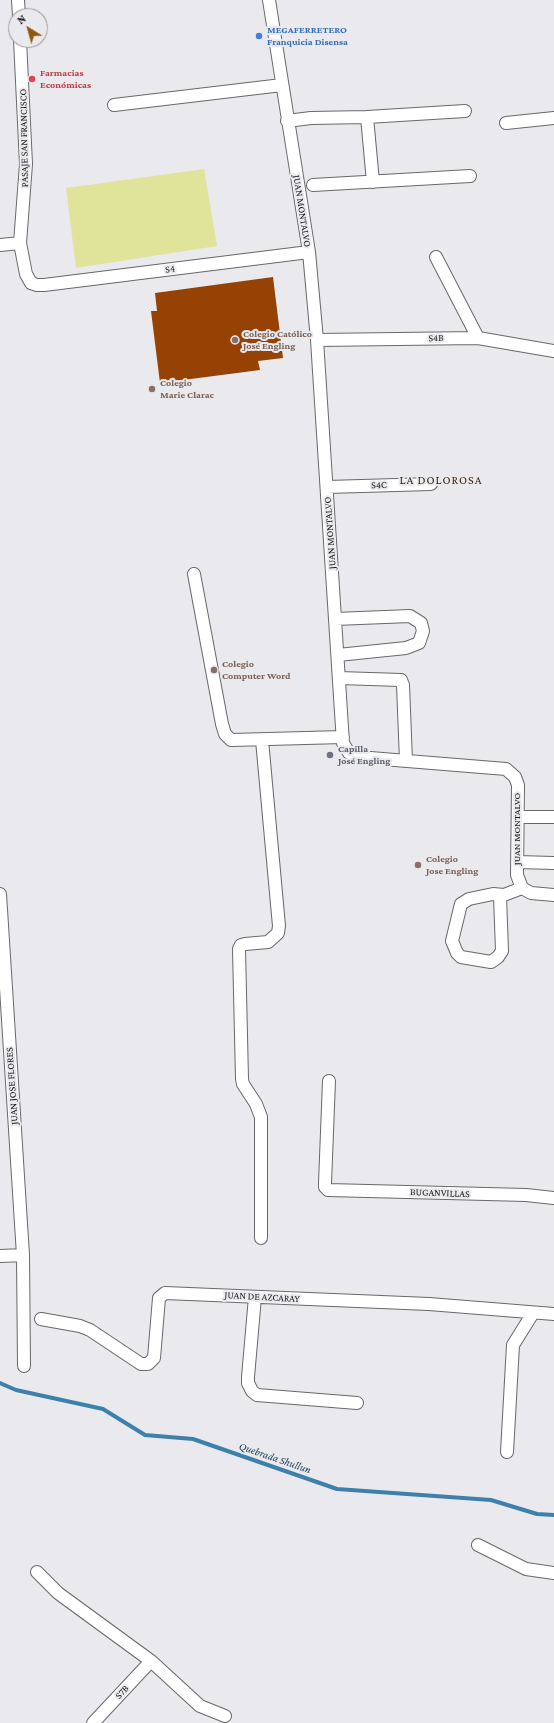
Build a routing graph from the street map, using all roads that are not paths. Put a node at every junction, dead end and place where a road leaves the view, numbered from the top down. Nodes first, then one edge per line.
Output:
1 (269, 0) edge
2 (20, 48) edge
3 (282, 85) junction
4 (114, 105) dead end
5 (465, 111) dead end
6 (367, 117) junction
7 (554, 118) edge
8 (287, 121) junction
9 (506, 123) dead end
10 (470, 176) dead end
11 (373, 182) junction
12 (313, 184) dead end
13 (20, 243) junction
14 (0, 245) edge
15 (309, 252) junction
16 (436, 257) dead end
17 (31, 283) joint
18 (478, 338) junction
19 (317, 340) junction
20 (554, 351) edge
21 (431, 484) dead end
22 (327, 487) junction
23 (194, 574) dead end
24 (335, 619) junction
25 (338, 655) junction
26 (339, 678) junction
27 (343, 737) junction
28 (262, 740) junction
29 (406, 761) junction
30 (518, 817) junction
31 (554, 817) edge
32 (517, 862) junction
33 (554, 863) edge
34 (522, 888) junction
35 (0, 894) edge
36 (554, 895) edge
37 (500, 896) junction
38 (330, 1081) dead end
39 (554, 1198) edge
40 (261, 1238) dead end
41 (23, 1255) junction
42 (0, 1256) edge
43 (255, 1297) junction
44 (533, 1313) junction
45 (554, 1314) edge
46 (41, 1319) dead end
47 (24, 1366) dead end
48 (357, 1403) dead end
49 (507, 1452) dead end
50 (478, 1544) dead end
51 (37, 1572) dead end
52 (554, 1573) edge
53 (151, 1661) junction
54 (225, 1716) dead end
55 (100, 1721) edge

1 - 3 street, JUAN MONTALVO
2 - 13 street, PASAJE SAN FRANCISCO
3 - 4 street
3 - 8 street, JUAN MONTALVO
5 - 6 street
6 - 8 street
6 - 11 street
7 - 9 street
8 - 15 street, JUAN MONTALVO
10 - 11 street
11 - 12 street
13 - 14 street
13 - 17 street, PASAJE SAN FRANCISCO
15 - 17 street, S4
15 - 19 street, JUAN MONTALVO
16 - 18 street
18 - 19 street, S4B
18 - 20 street, S4B
19 - 22 street, JUAN MONTALVO
21 - 22 street, S4C
22 - 24 street, JUAN MONTALVO
23 - 28 street
24 - 25 street, JUAN MONTALVO
24 - 25 street
25 - 26 street, JUAN MONTALVO
26 - 27 street, JUAN MONTALVO
26 - 29 street
27 - 28 street
27 - 29 street, JUAN MONTALVO
28 - 40 street
29 - 30 street, JUAN MONTALVO
30 - 31 street
30 - 32 street, JUAN MONTALVO
32 - 33 street
32 - 34 street, JUAN MONTALVO
34 - 36 street
34 - 37 street
35 - 41 street, JUAN JOSE FLORES
37 - 37 street
38 - 39 street, BUGANVILLAS
41 - 42 street
41 - 47 street, JUAN JOSE FLORES
43 - 44 street, JUAN DE AZCARAY
43 - 46 street, JUAN DE AZCARAY
43 - 48 street
44 - 45 street, JUAN DE AZCARAY
44 - 49 street
50 - 52 street
51 - 53 street
53 - 54 street
53 - 55 street, S7B

